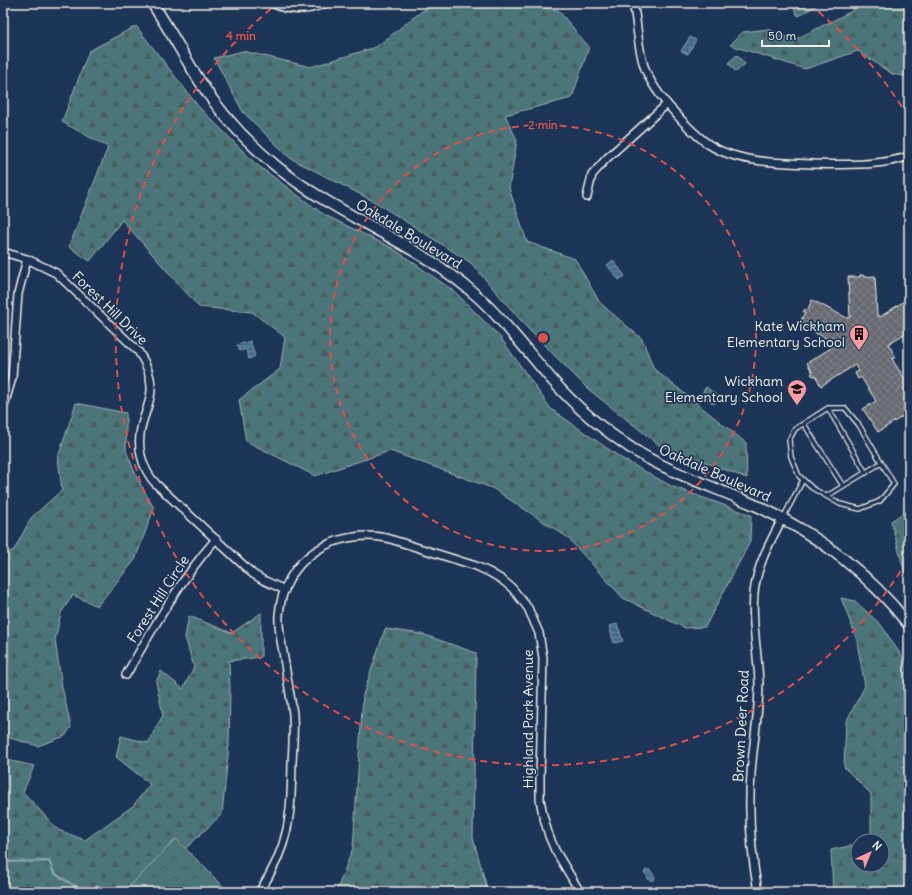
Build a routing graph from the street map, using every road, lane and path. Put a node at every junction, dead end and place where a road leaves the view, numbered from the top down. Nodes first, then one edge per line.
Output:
1 (152, 3) edge
2 (272, 3) edge
3 (326, 3) edge
4 (633, 3) edge
5 (667, 104) junction
6 (909, 156) edge
7 (587, 197) dead end
8 (3, 252) edge
9 (28, 259) junction
10 (828, 408) junction
11 (3, 409) edge
12 (804, 424) junction
13 (881, 463) junction
14 (866, 473) junction
15 (803, 480) junction
16 (842, 486) junction
17 (827, 496) junction
18 (782, 519) junction
19 (216, 539) junction
20 (285, 590) junction
21 (909, 625) edge
22 (126, 675) dead end
23 (259, 892) edge
24 (580, 892) edge
25 (758, 892) edge

1 - 18 main road, Oakdale Boulevard
2 - 3 street
4 - 5 street
5 - 6 street
5 - 7 street
8 - 9 street, Forest Hill Drive
9 - 11 street
9 - 19 street, Forest Hill Drive
10 - 12 lane
10 - 13 lane
10 - 14 lane
12 - 15 lane
12 - 16 lane
13 - 14 lane
13 - 17 lane
14 - 16 lane
15 - 17 lane
15 - 18 lane
16 - 17 lane
18 - 21 main road, Oakdale Boulevard
18 - 25 street, Brown Deer Road
19 - 20 street, Forest Hill Drive
19 - 22 street, Forest Hill Circle
20 - 23 street, Highland Park Avenue
20 - 24 street, Highland Park Avenue

